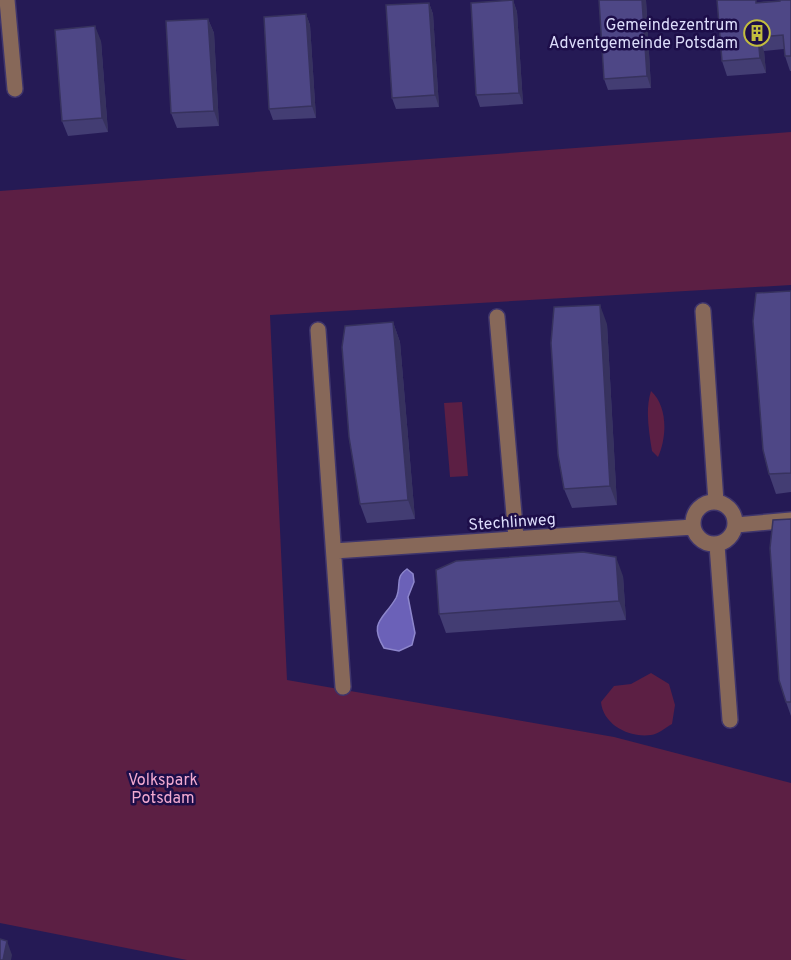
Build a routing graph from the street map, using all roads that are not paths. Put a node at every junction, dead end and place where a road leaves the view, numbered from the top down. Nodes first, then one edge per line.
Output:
1 (7, 0) edge
2 (15, 89) dead end
3 (703, 311) dead end
4 (497, 317) dead end
5 (318, 330) dead end
6 (716, 502) junction
7 (791, 520) edge
8 (735, 525) junction
9 (693, 527) junction
10 (516, 538) junction
11 (717, 545) junction
12 (334, 551) junction
13 (343, 687) dead end
14 (730, 720) dead end

1 - 2 street
3 - 6 street
4 - 10 street
5 - 12 street
6 - 8 street
6 - 9 street
7 - 8 street
8 - 11 street
9 - 10 street, Stechlinweg
9 - 11 street
10 - 12 street, Stechlinweg
11 - 14 street
12 - 13 street

